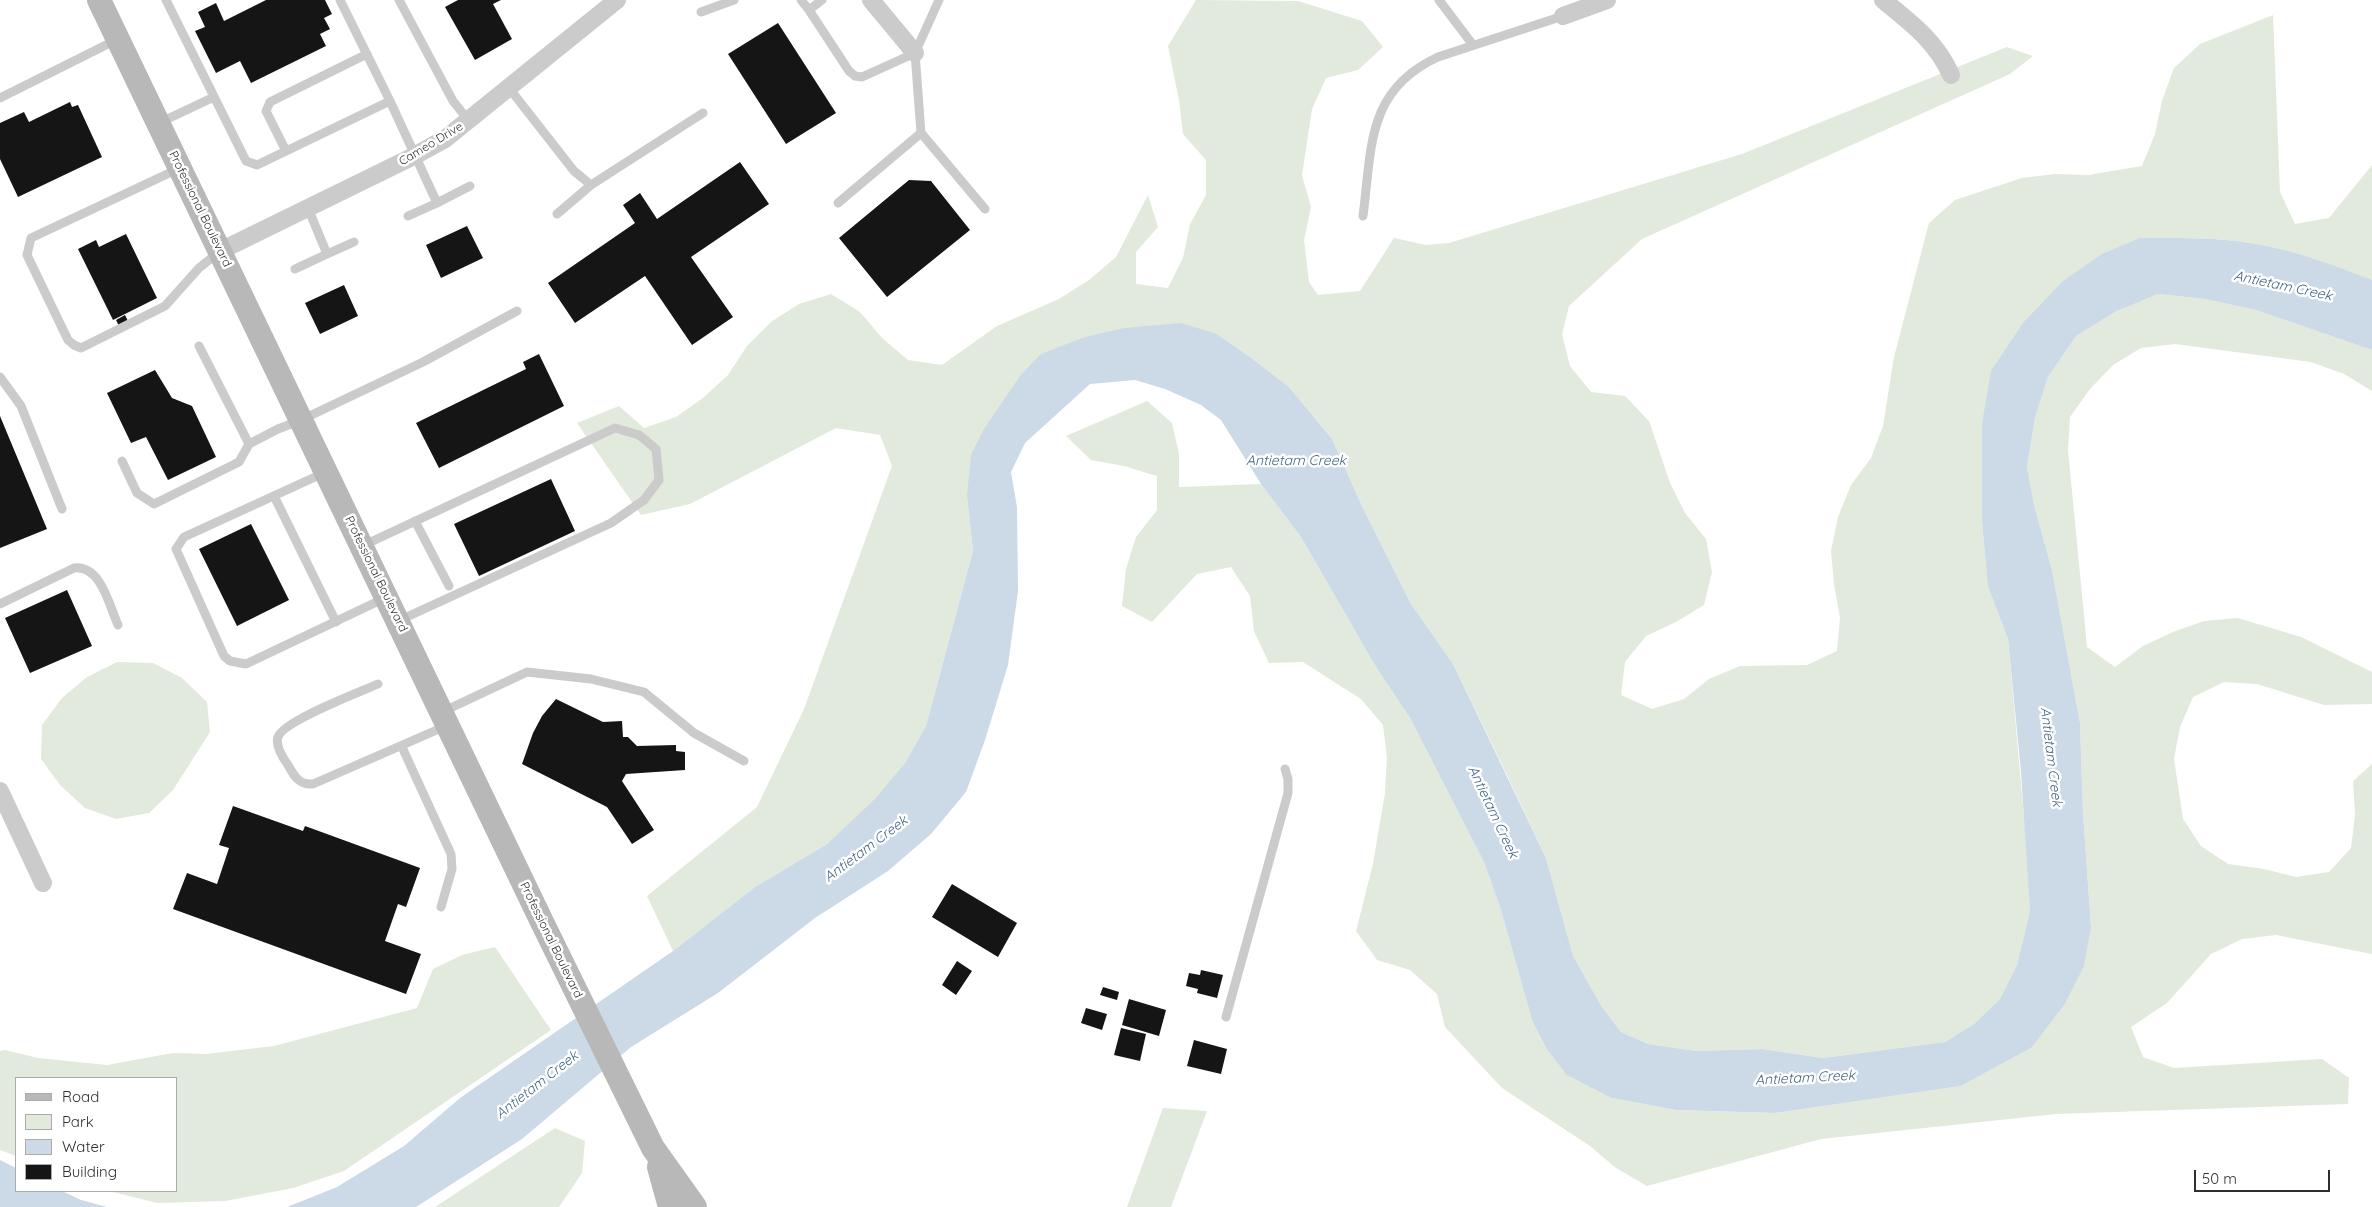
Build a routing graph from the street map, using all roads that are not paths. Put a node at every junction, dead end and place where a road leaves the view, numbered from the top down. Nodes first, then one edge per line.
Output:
1 (100, 0) edge
2 (166, 0) edge
3 (340, 0) edge
4 (399, 0) edge
5 (617, 0) edge
6 (734, 0) edge
7 (801, 0) edge
8 (822, 0) edge
9 (871, 0) edge
10 (938, 0) edge
11 (1439, 0) edge
12 (1607, 0) edge
13 (1883, 0) edge
14 (809, 10) junction
15 (701, 12) dead end
16 (1563, 16) joint
17 (118, 39) junction
18 (1473, 45) junction
19 (914, 53) junction
20 (367, 54) junction
21 (1951, 75) dead end
22 (509, 88) junction
23 (214, 97) junction
24 (0, 98) edge
25 (390, 101) junction
26 (703, 113) dead end
27 (469, 121) junction
28 (159, 123) junction
29 (921, 133) junction
30 (286, 151) junction
31 (414, 156) junction
32 (180, 167) junction
33 (591, 185) junction
34 (470, 186) dead end
35 (437, 203) junction
36 (838, 203) dead end
37 (308, 208) junction
38 (985, 209) dead end
39 (557, 214) dead end
40 (408, 216) dead end
41 (1363, 216) dead end
42 (354, 242) dead end
43 (220, 251) junction
44 (328, 254) junction
45 (295, 269) dead end
46 (517, 311) dead end
47 (199, 346) dead end
48 (0, 378) edge
49 (301, 420) junction
50 (249, 444) junction
51 (122, 461) dead end
52 (326, 472) junction
53 (274, 496) junction
54 (62, 509) dead end
55 (415, 521) junction
56 (362, 546) junction
57 (449, 586) dead end
58 (387, 598) junction
59 (0, 604) edge
60 (398, 621) junction
61 (336, 622) junction
62 (118, 626) dead end
63 (378, 684) dead end
64 (445, 718) junction
65 (402, 747) junction
66 (744, 761) dead end
67 (1285, 770) dead end
68 (0, 791) edge
69 (43, 883) dead end
70 (441, 906) dead end
71 (1226, 1017) dead end
72 (653, 1148) junction
73 (670, 1207) edge
74 (695, 1207) edge

1 - 17 street, Professional Boulevard
2 - 23 lane
3 - 20 lane
4 - 27 lane
5 - 22 street, Cameo Drive
6 - 15 lane
7 - 14 lane
8 - 14 lane
9 - 19 street
10 - 19 lane
11 - 18 lane
12 - 16 street
13 - 21 street
14 - 19 lane
16 - 18 lane
17 - 24 lane
17 - 28 street, Professional Boulevard
18 - 41 lane
19 - 29 lane
20 - 25 lane
20 - 30 lane
22 - 27 street, Cameo Drive
22 - 33 lane
23 - 28 lane
23 - 30 lane
25 - 30 lane
25 - 31 lane
26 - 33 lane
27 - 31 street, Cameo Drive
28 - 32 street, Professional Boulevard
29 - 36 lane
29 - 38 lane
31 - 35 lane
31 - 37 street, Cameo Drive
32 - 43 street, Professional Boulevard
32 - 43 lane
33 - 39 lane
34 - 35 lane
35 - 40 lane
37 - 43 street, Cameo Drive
37 - 44 lane
42 - 44 lane
43 - 49 street, Professional Boulevard
44 - 45 lane
46 - 49 lane
47 - 50 lane
48 - 54 lane
49 - 50 lane
49 - 52 street, Professional Boulevard
50 - 51 lane
52 - 53 lane
52 - 56 street, Professional Boulevard
53 - 61 lane
53 - 61 lane
55 - 56 lane
55 - 57 lane
55 - 60 lane
56 - 58 street, Professional Boulevard
58 - 60 street, Professional Boulevard
58 - 61 lane
59 - 62 lane
60 - 64 street, Professional Boulevard
63 - 65 lane
64 - 65 lane
64 - 66 lane
64 - 72 street, Professional Boulevard
65 - 70 lane
67 - 71 lane
68 - 69 street
72 - 73 street, Professional Boulevard
72 - 74 street, Professional Boulevard

